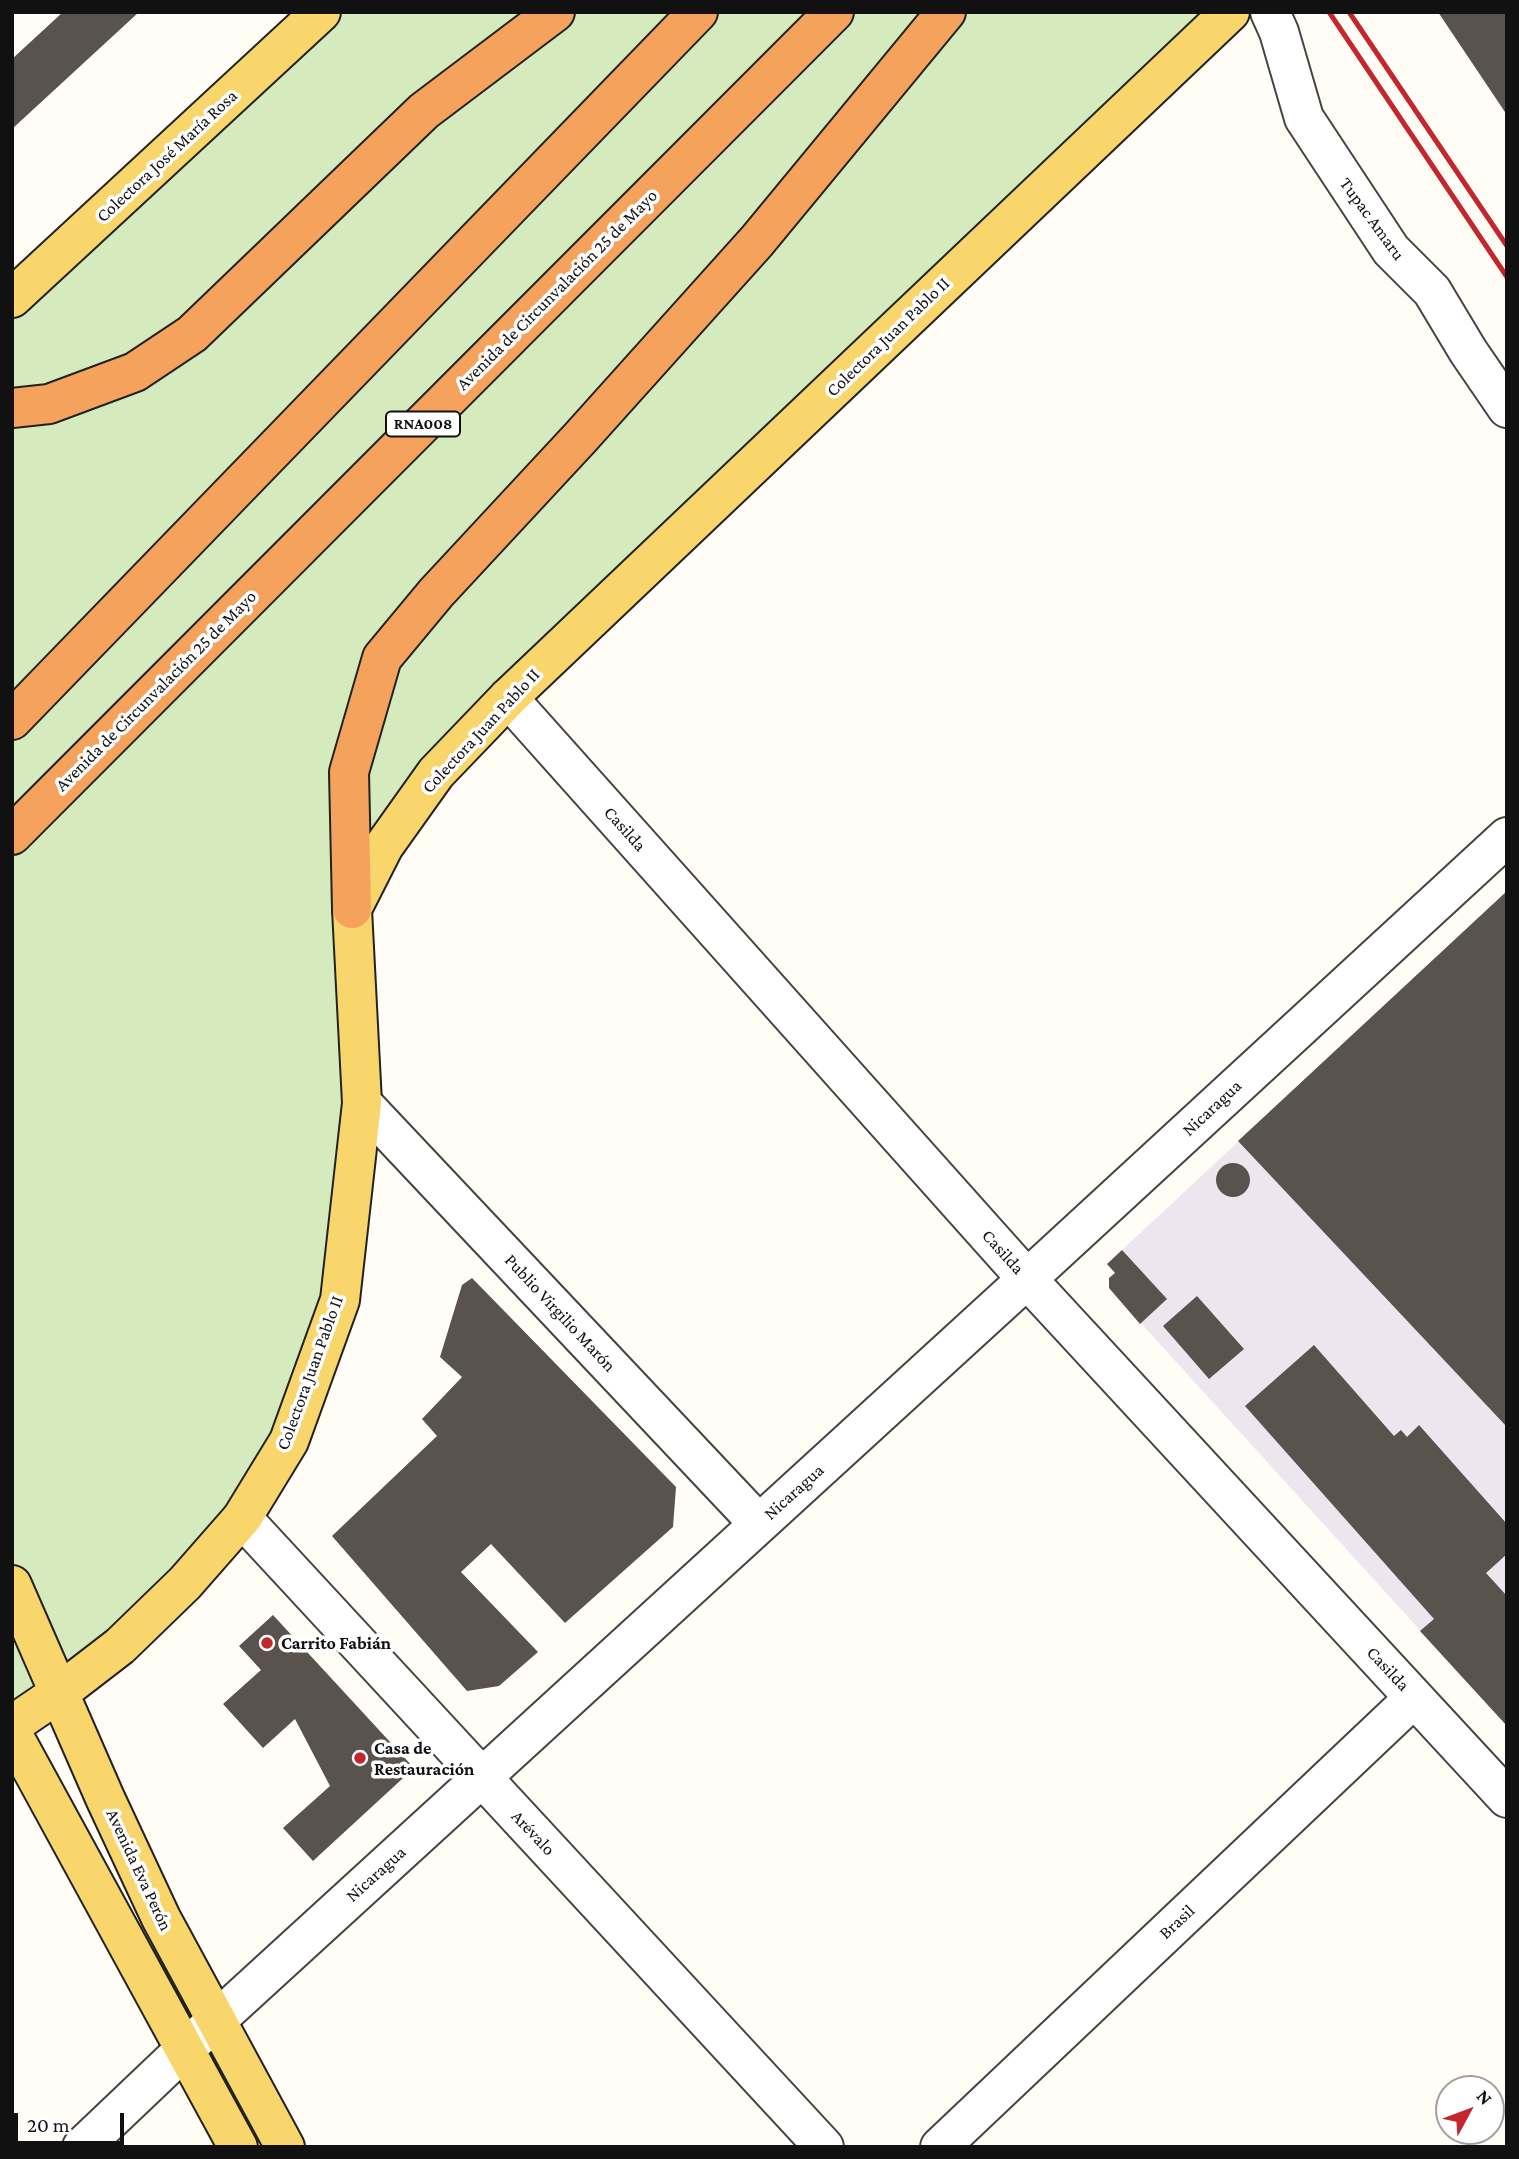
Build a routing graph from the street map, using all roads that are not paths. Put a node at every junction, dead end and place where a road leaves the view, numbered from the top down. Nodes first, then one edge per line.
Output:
1 (321, 12) edge
2 (555, 12) edge
3 (698, 12) edge
4 (834, 12) edge
5 (946, 12) edge
6 (1230, 12) edge
7 (1270, 12) edge
8 (12, 298) edge
9 (12, 408) edge
10 (1507, 408) edge
11 (508, 698) junction
12 (12, 720) edge
13 (12, 835) edge
14 (1507, 837) edge
15 (352, 909) junction
16 (362, 1103) junction
17 (1027, 1279) junction
18 (242, 1518) junction
19 (759, 1524) junction
20 (12, 1585) edge
21 (59, 1693) junction
22 (1414, 1698) junction
23 (12, 1725) edge
24 (12, 1733) edge
25 (481, 1777) junction
26 (1507, 1798) edge
27 (215, 2021) junction
28 (185, 2049) junction
29 (82, 2147) edge
30 (238, 2147) edge
31 (285, 2147) edge
32 (824, 2147) edge
33 (940, 2147) edge

1 - 8 main road, Colectora José María Rosa
2 - 9 highway
3 - 12 highway
4 - 13 highway, Avenida de Circunvalación 25 de Mayo / RNA008
5 - 15 highway
6 - 11 main road, Colectora Juan Pablo II
7 - 10 street, Tupac Amaru
11 - 15 main road, Colectora Juan Pablo II
11 - 17 street, Casilda
14 - 17 street, Nicaragua
15 - 16 main road, Colectora Juan Pablo II
16 - 18 main road, Colectora Juan Pablo II
16 - 19 street, Publio Virgilio Marón
17 - 19 street, Nicaragua
17 - 22 street, Casilda
18 - 21 main road, Colectora Juan Pablo II
18 - 25 street, Arévalo
19 - 25 street, Nicaragua
20 - 21 main road, Avenida Eva Perón
21 - 23 main road, Colectora Juan Pablo II
21 - 27 main road, Avenida Eva Perón
22 - 26 street, Casilda
22 - 33 street, Brasil
24 - 28 main road
25 - 27 street, Nicaragua
25 - 32 street, Arévalo
27 - 28 street, Nicaragua
27 - 31 main road, Avenida Eva Perón
28 - 29 street, Nicaragua
28 - 30 main road

